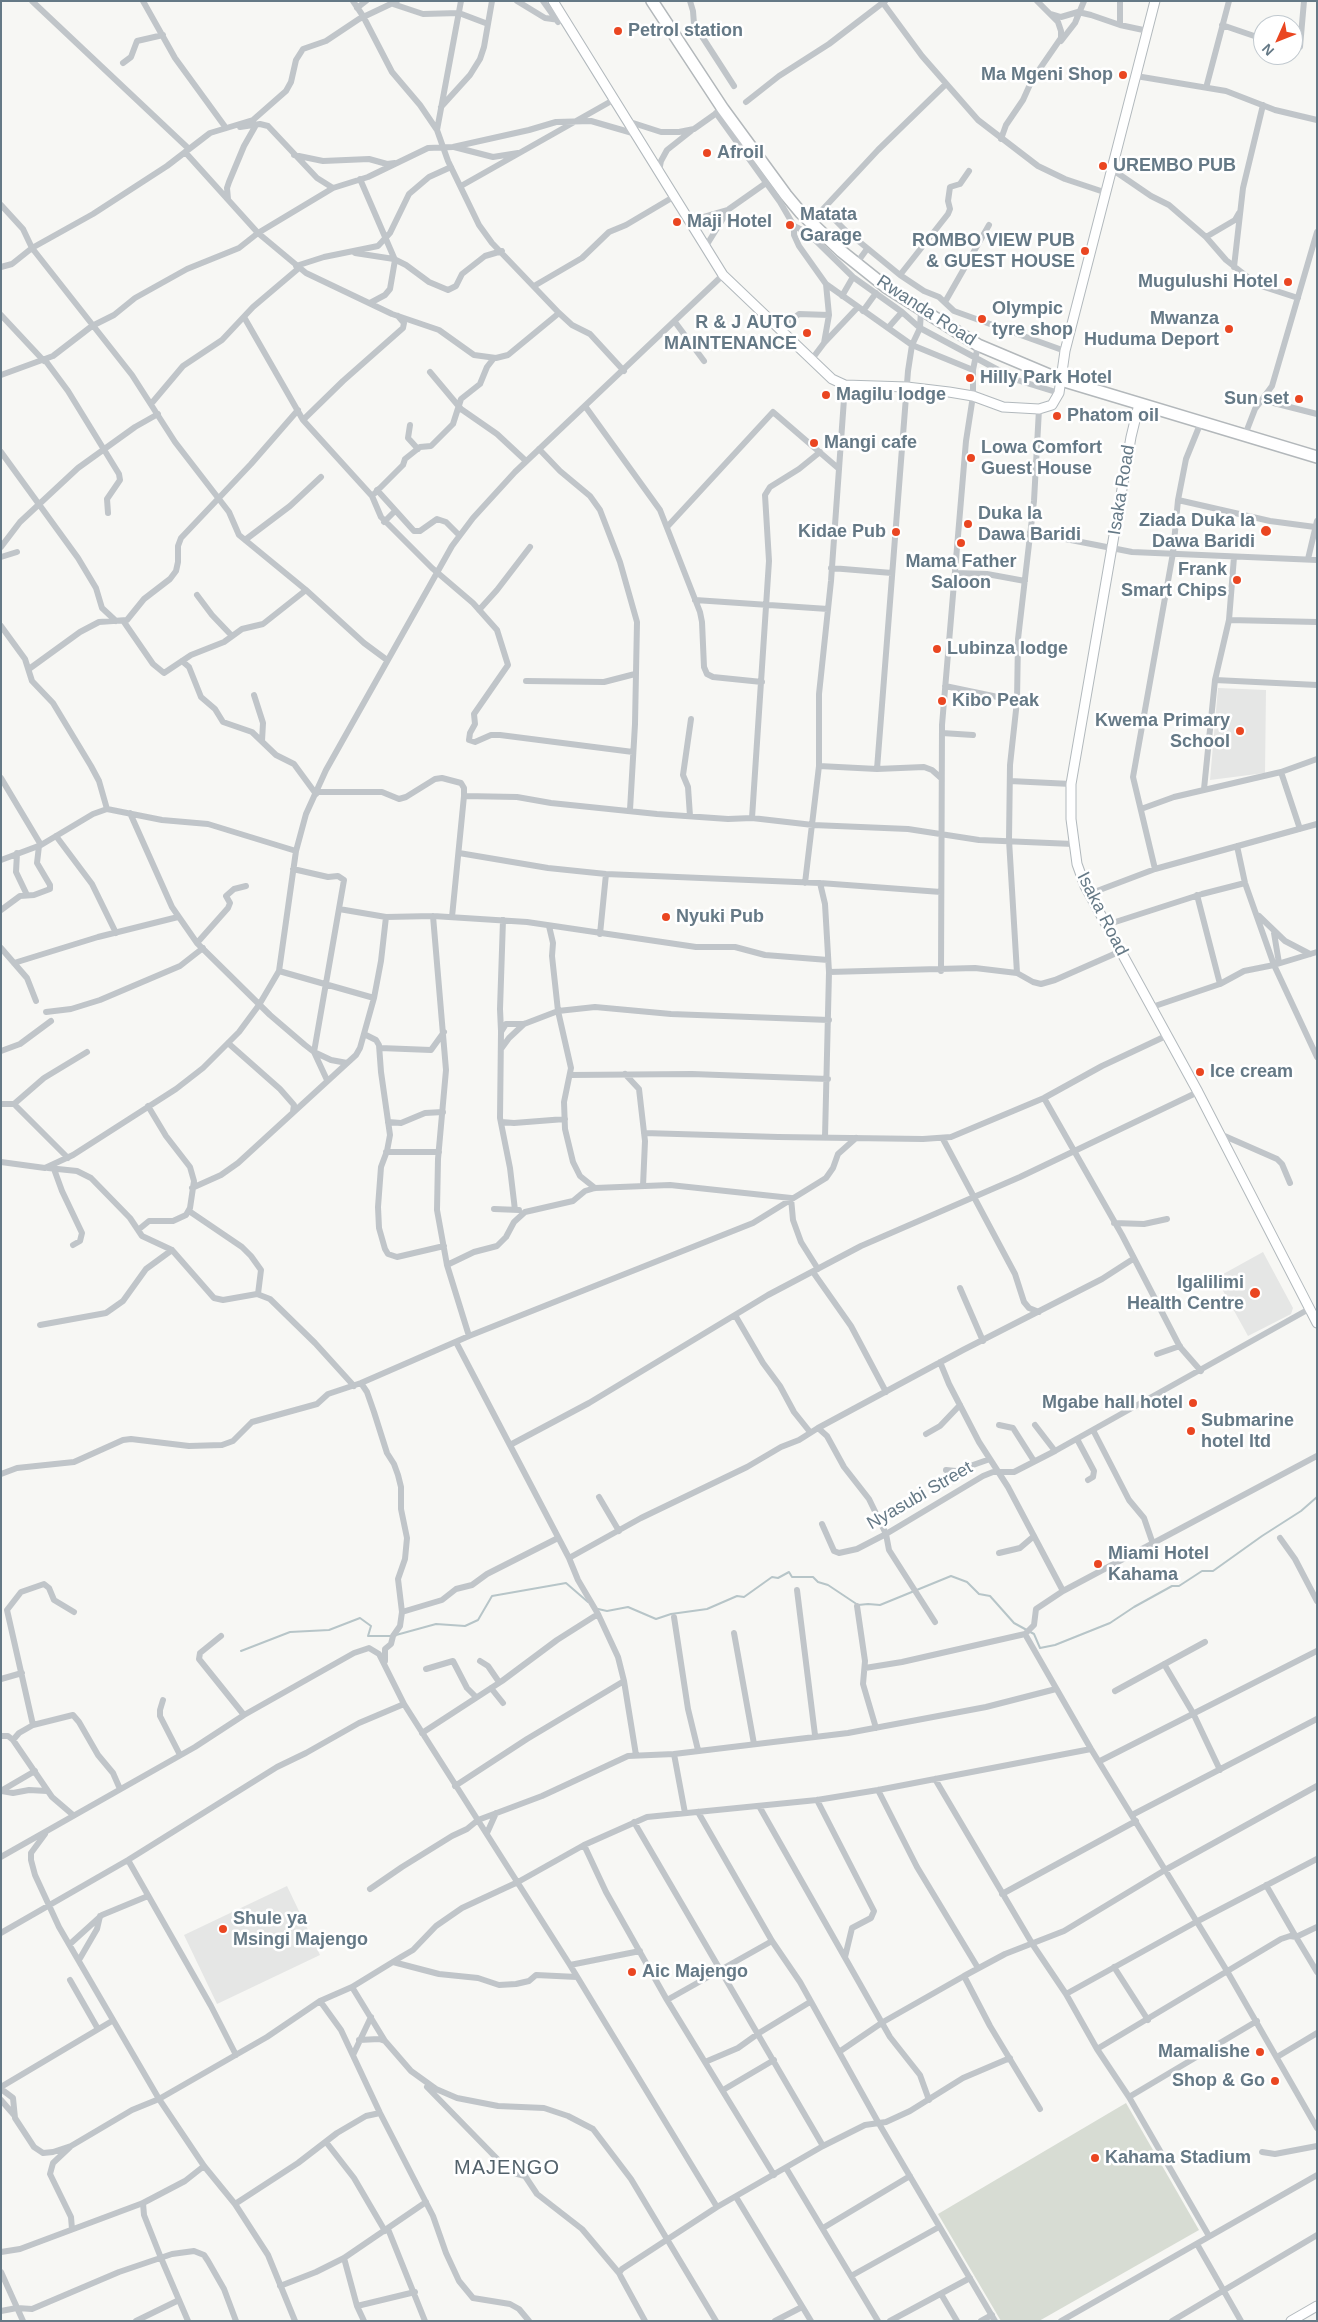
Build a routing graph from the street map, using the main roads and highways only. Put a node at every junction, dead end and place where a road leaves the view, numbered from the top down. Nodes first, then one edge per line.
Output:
1 (653, 2) edge
2 (1317, 457) edge

1 - 2 highway, Rwanda Road

